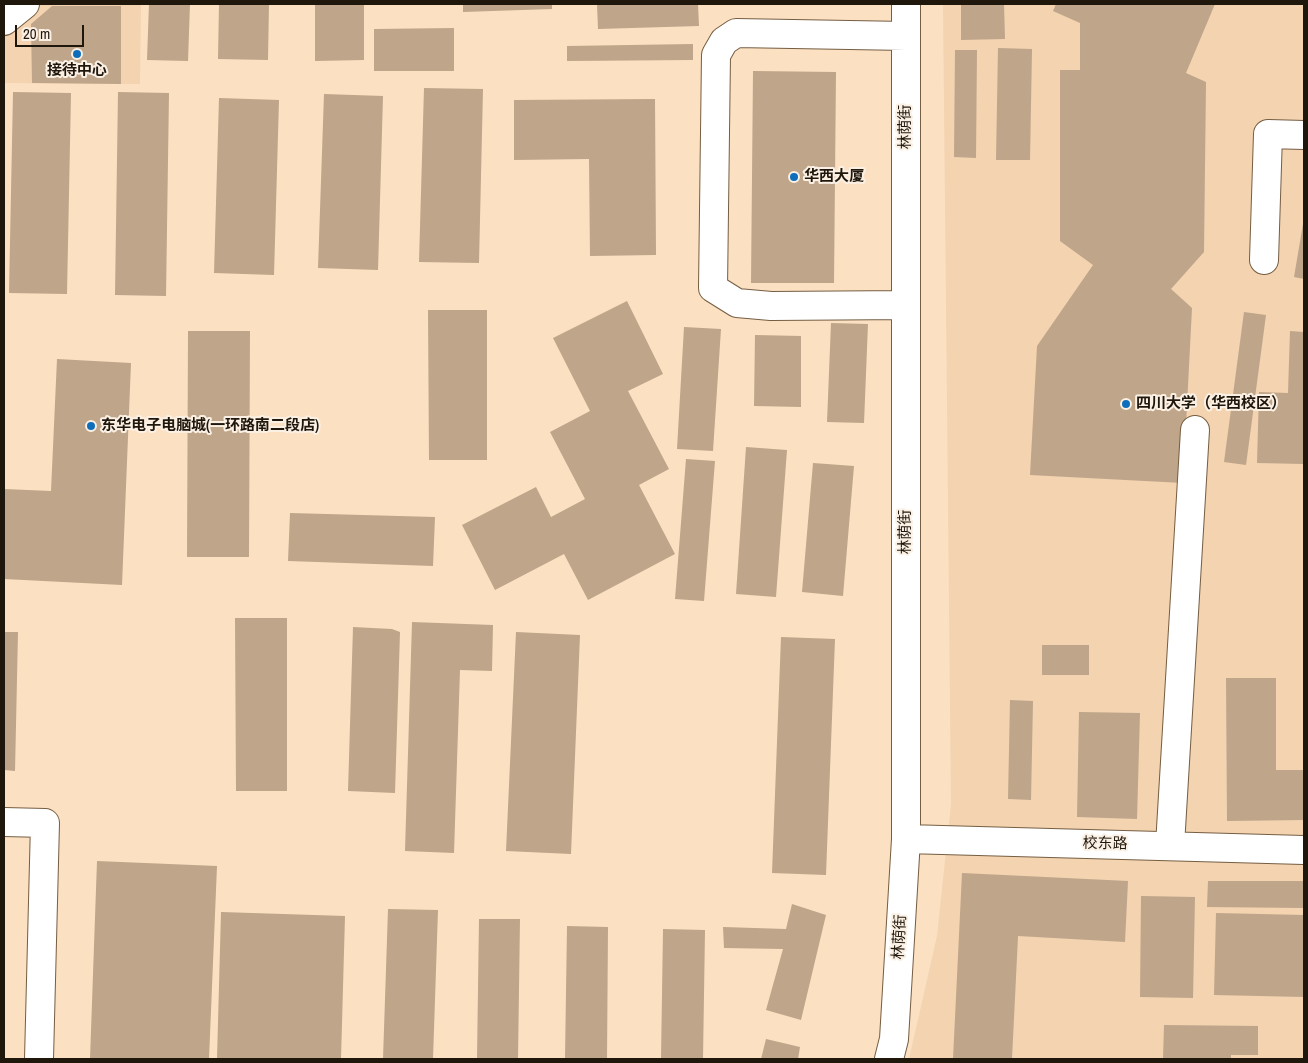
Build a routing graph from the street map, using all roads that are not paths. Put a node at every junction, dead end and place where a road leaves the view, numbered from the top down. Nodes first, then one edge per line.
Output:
1 (25, 4) edge
2 (906, 4) edge
3 (4, 20) edge
4 (906, 36) junction
5 (1304, 135) edge
6 (1264, 260) dead end
7 (906, 305) junction
8 (1195, 430) dead end
9 (4, 822) edge
10 (906, 839) junction
11 (1170, 845) junction
12 (1304, 850) edge
13 (39, 1059) edge
14 (888, 1059) edge

1 - 3 street
2 - 4 street, 林荫街
4 - 7 street, 林荫街
4 - 7 street
5 - 6 street
7 - 10 street, 林荫街
8 - 11 street
9 - 13 street
10 - 11 street, 校东路
10 - 14 street, 林荫街
11 - 12 street, 校东路

